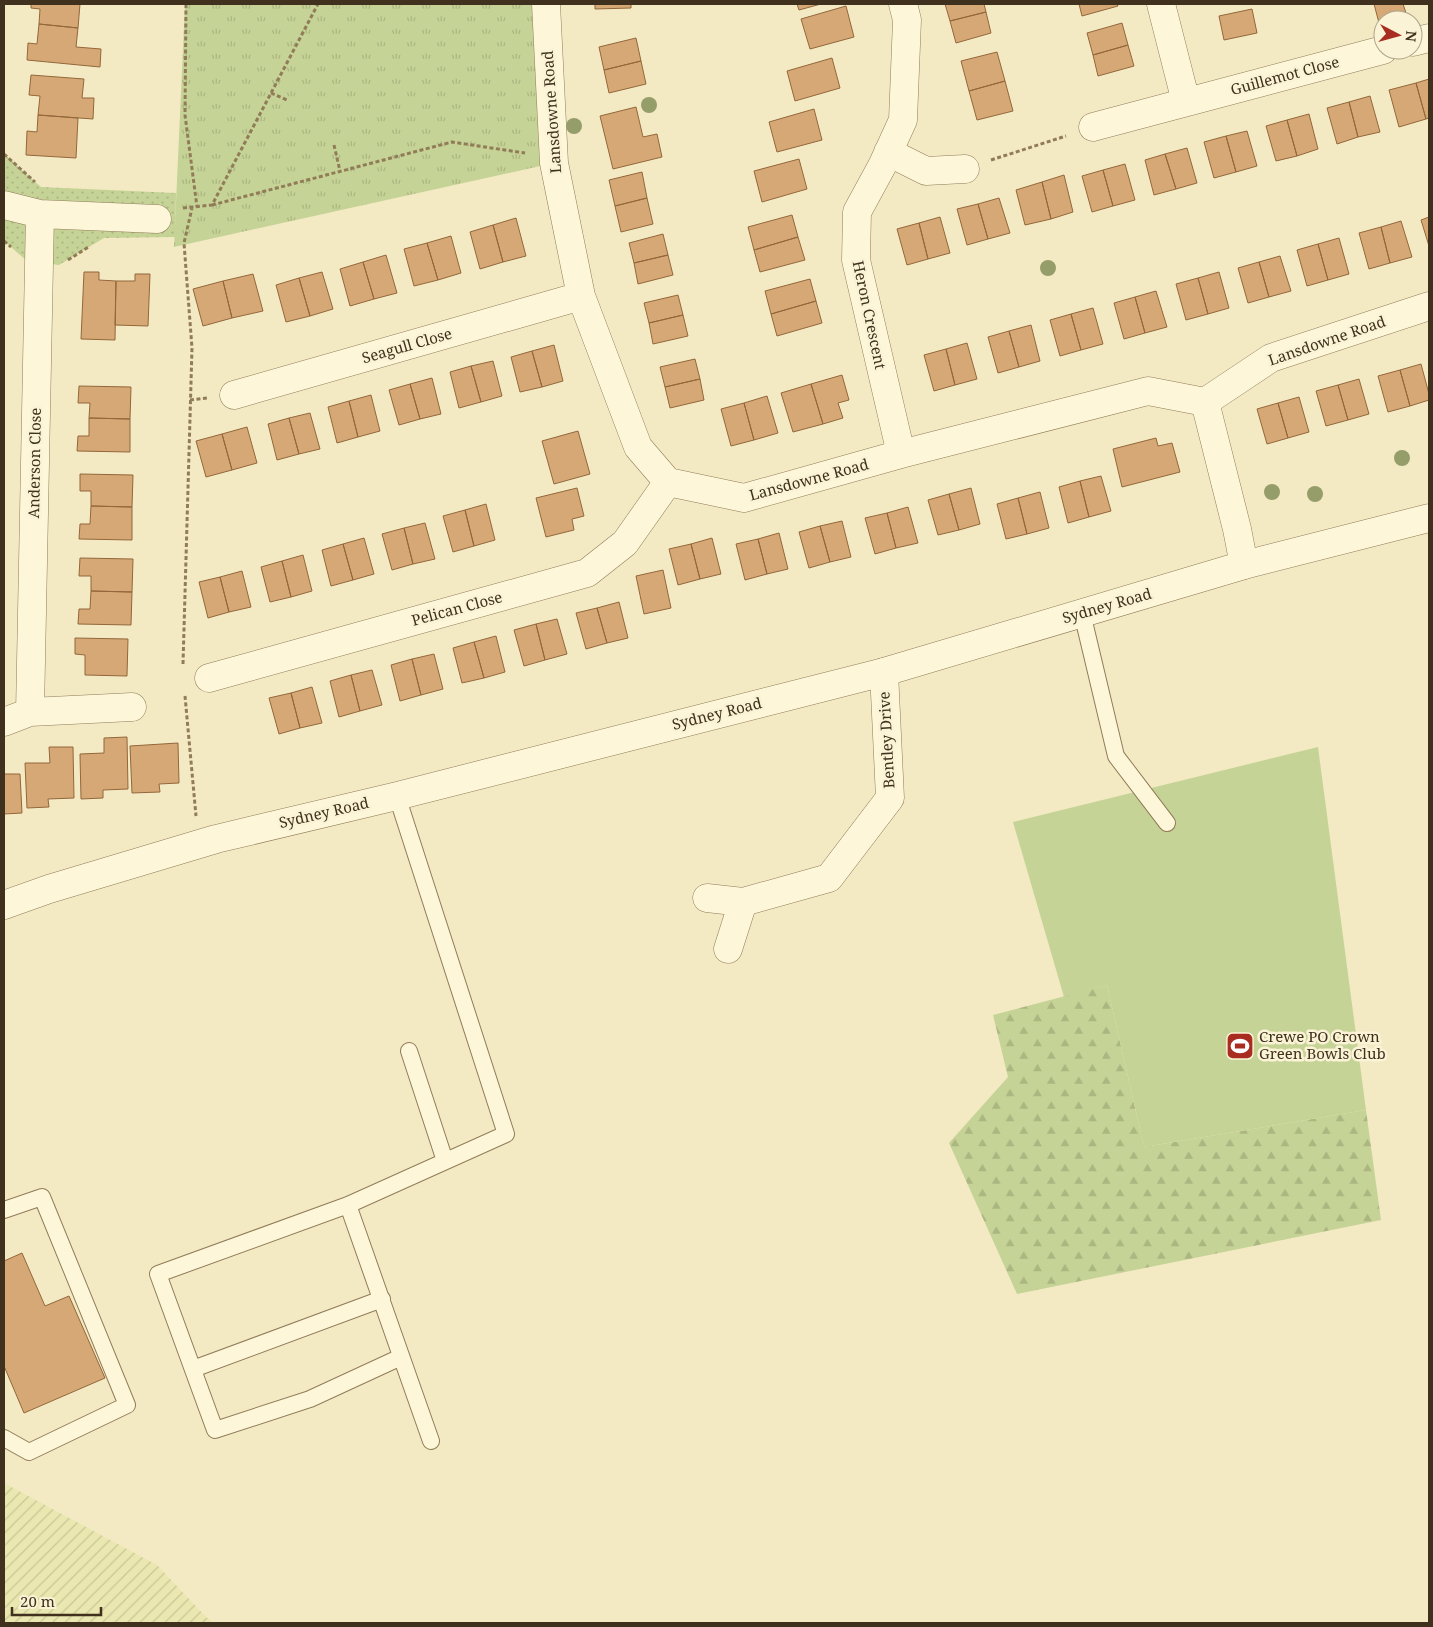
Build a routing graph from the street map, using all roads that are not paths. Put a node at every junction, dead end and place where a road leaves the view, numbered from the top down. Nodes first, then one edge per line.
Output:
1 (546, 4) edge
2 (903, 4) edge
3 (1162, 4) edge
4 (1373, 53) edge
5 (1186, 102) junction
6 (1093, 128) road end
7 (888, 152) junction
8 (965, 169) road end
9 (4, 205) edge
10 (40, 214) junction
11 (158, 219) road end
12 (581, 296) junction
13 (1429, 306) edge
14 (234, 395) dead end
15 (1205, 402) junction
16 (901, 454) junction
17 (668, 482) junction
18 (1429, 518) edge
19 (1244, 565) junction
20 (1082, 613) junction
21 (884, 672) junction
22 (209, 678) dead end
23 (132, 706) dead end
24 (30, 712) junction
25 (4, 722) edge
26 (397, 796) junction
27 (1167, 823) dead end
28 (707, 898) dead end
29 (743, 902) junction
30 (4, 905) edge
31 (728, 949) dead end
32 (409, 1051) dead end
33 (445, 1161) junction
34 (348, 1204) junction
35 (4, 1210) edge
36 (382, 1299) junction
37 (401, 1357) junction
38 (193, 1369) junction
39 (4, 1438) edge
40 (431, 1442) dead end

1 - 12 street, Lansdowne Road
2 - 7 street, Heron Crescent
3 - 5 street
4 - 5 street, Guillemot Close
5 - 6 street, Guillemot Close
7 - 8 street
7 - 16 street, Heron Crescent
9 - 10 street
10 - 11 street
10 - 24 street, Anderson Close
12 - 14 street, Seagull Close
12 - 17 street, Lansdowne Road
13 - 15 street, Lansdowne Road
15 - 16 street, Lansdowne Road
15 - 19 street
16 - 17 street, Lansdowne Road
17 - 22 street, Pelican Close
18 - 19 street, Sydney Road
19 - 20 street, Sydney Road
20 - 21 street, Sydney Road
20 - 27 lane
21 - 26 street, Sydney Road
21 - 29 street, Bentley Drive
23 - 24 street
24 - 25 street
26 - 30 street, Sydney Road
26 - 33 lane
28 - 29 street, Bentley Drive
29 - 31 street
32 - 33 lane
33 - 34 lane
34 - 36 lane
34 - 38 lane
35 - 39 lane
36 - 37 lane
36 - 38 lane
37 - 38 lane
37 - 40 lane

